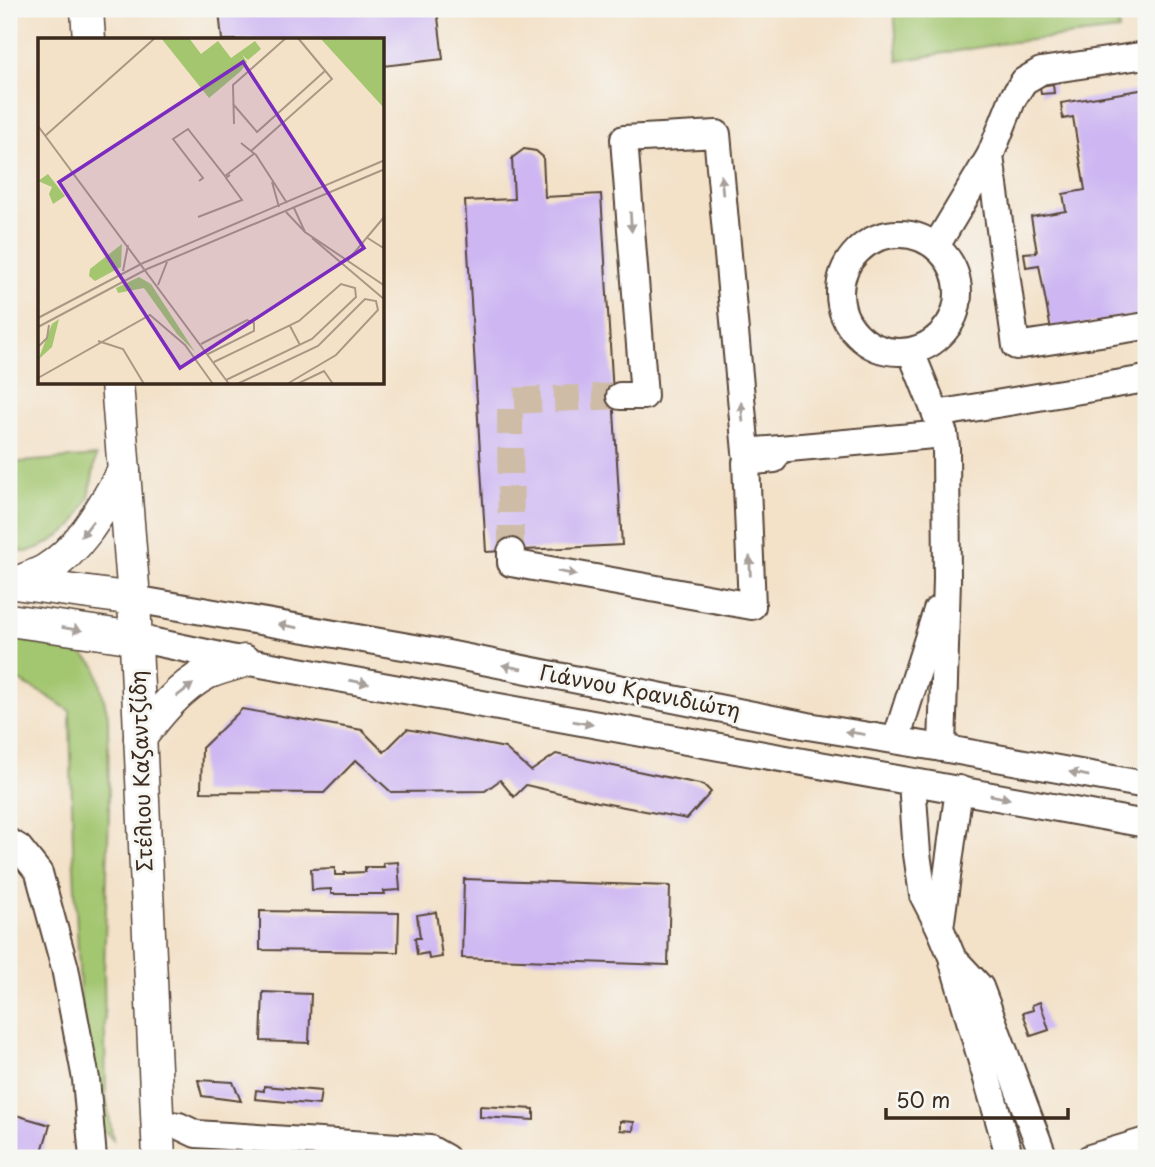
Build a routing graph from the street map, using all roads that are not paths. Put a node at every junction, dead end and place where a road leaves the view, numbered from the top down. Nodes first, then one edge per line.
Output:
1 (87, 9) edge
2 (89, 38) edge
3 (1146, 55) edge
4 (990, 156) junction
5 (936, 246) junction
6 (1146, 326) edge
7 (911, 352) junction
8 (1146, 379) edge
9 (117, 385) edge
10 (620, 396) tunnel mouth
11 (942, 432) junction
12 (124, 471) junction
13 (511, 552) dead end
14 (947, 579) junction
15 (13, 583) edge
16 (134, 599) junction
17 (9, 621) edge
18 (136, 638) junction
19 (244, 662) junction
20 (141, 738) junction
21 (896, 740) junction
22 (942, 748) junction
23 (912, 782) junction
24 (1146, 785) edge
25 (959, 789) junction
26 (1146, 824) edge
27 (9, 842) edge
28 (940, 928) junction
29 (952, 957) junction
30 (157, 1124) junction
31 (1146, 1141) edge
32 (209, 1143) edge
33 (93, 1158) edge
34 (159, 1158) edge
35 (446, 1158) edge
36 (1010, 1158) edge
37 (1044, 1158) edge
38 (1090, 1158) edge

1 - 2 main road
3 - 4 street
4 - 5 street
4 - 6 street
5 - 7 street
5 - 7 street
7 - 11 street
8 - 11 street
9 - 12 main road, Στέλιου Καζαντζίδη
11 -> 10 street
13 -> 11 street
11 - 14 street
12 -> 15 main road
12 - 16 main road, Στέλιου Καζαντζίδη
14 - 21 street
14 - 22 street
15 - 16 main road
16 - 18 main road, Στέλιου Καζαντζίδη
21 -> 16 street, Γιάννου Κρανιδιώτη
17 -> 18 main road
18 - 19 street, Γιάννου Κρανιδιώτη
18 - 20 main road, Στέλιου Καζαντζίδη
20 -> 19 main road
19 -> 23 street, Γιάννου Κρανιδιώτη
20 - 30 main road, Στέλιου Καζαντζίδη
21 - 22 street, Γιάννου Κρανιδιώτη
24 -> 22 street, Γιάννου Κρανιδιώτη
23 - 25 street, Γιάννου Κρανιδιώτη
23 - 28 street
25 -> 26 street, Γιάννου Κρανιδιώτη
25 - 28 street
27 - 33 street
28 - 29 street
29 - 36 street
29 - 37 street
30 - 32 street
30 - 34 main road, Στέλιου Καζαντζίδη
31 - 38 street
32 - 35 street

